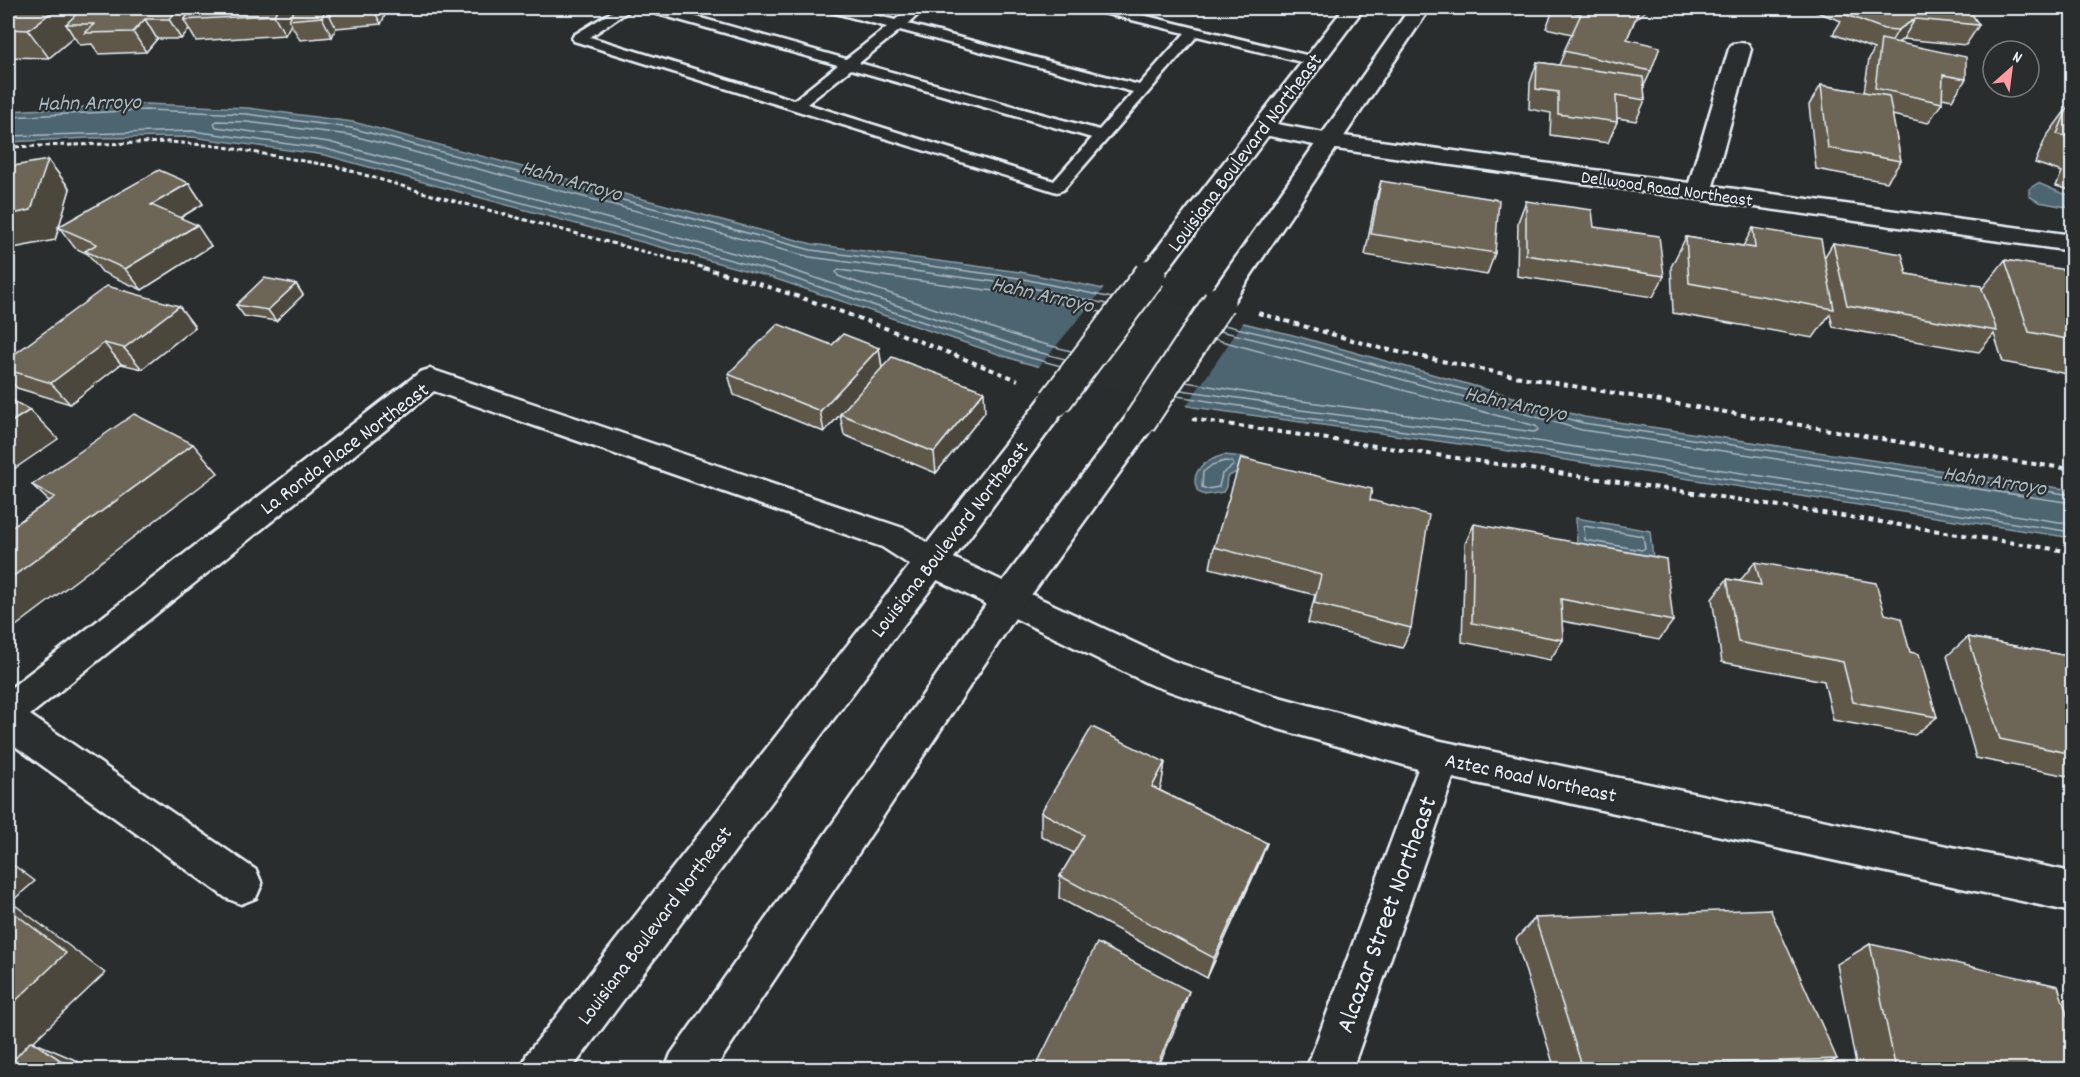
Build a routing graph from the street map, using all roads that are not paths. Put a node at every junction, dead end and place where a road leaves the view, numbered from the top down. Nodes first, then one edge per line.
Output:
1 (626, 8) edge
2 (652, 8) edge
3 (833, 8) edge
4 (919, 8) edge
5 (1100, 8) edge
6 (1354, 8) edge
7 (1420, 8) edge
8 (897, 25) junction
9 (1194, 31) junction
10 (1740, 49) dead end
11 (1313, 61) junction
12 (849, 64) junction
13 (1142, 90) junction
14 (796, 106) junction
15 (1262, 128) junction
16 (1102, 136) junction
17 (1329, 141) junction
18 (1699, 192) junction
19 (2073, 243) edge
20 (931, 562) junction
21 (1009, 599) junction
22 (8, 711) edge
23 (8, 720) edge
24 (1441, 758) junction
25 (241, 884) dead end
26 (2073, 892) edge
27 (543, 1070) edge
28 (687, 1070) edge
29 (1329, 1070) edge

1 - 14 lane
2 - 12 lane
3 - 8 lane
4 - 8 lane
5 - 9 lane
6 - 11 street, Louisiana Boulevard Northeast
7 - 17 street
8 - 12 lane
8 - 13 lane
9 - 11 lane
9 - 13 lane
10 - 18 street
11 - 15 street, Louisiana Boulevard Northeast
12 - 14 lane
12 - 16 lane
13 - 16 lane
14 - 16 lane
15 - 17 street, Dellwood Road Northeast
15 - 20 street, Louisiana Boulevard Northeast, bridge
17 - 18 street, Dellwood Road Northeast
17 - 21 street, bridge
18 - 19 street, Dellwood Road Northeast
20 - 21 street, Aztec Road Northeast
20 - 22 street, La Ronda Place Northeast
20 - 27 street, Louisiana Boulevard Northeast
21 - 24 street, Aztec Road Northeast
21 - 28 street
23 - 25 street
24 - 26 street, Aztec Road Northeast
24 - 29 street, Alcazar Street Northeast

